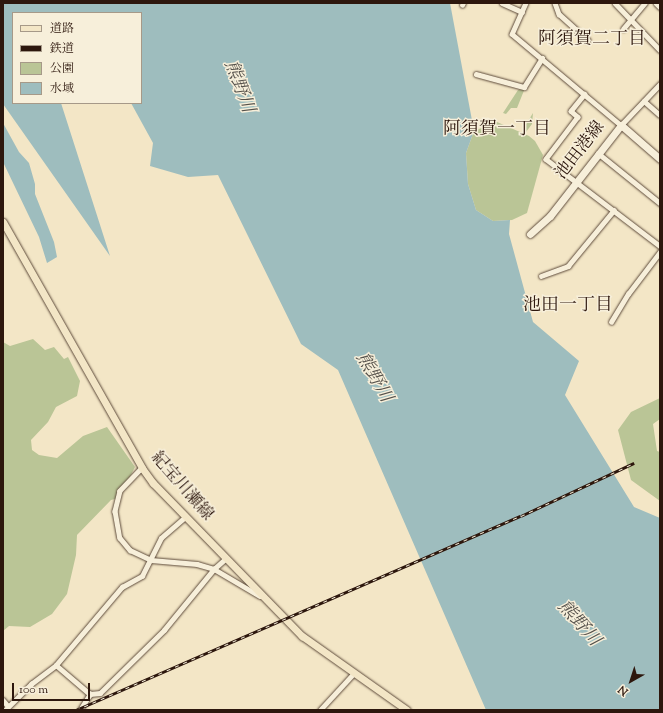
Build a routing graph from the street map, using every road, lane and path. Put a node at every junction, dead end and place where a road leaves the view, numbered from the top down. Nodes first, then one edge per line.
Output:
1 (502, 3) edge
2 (526, 3) edge
3 (555, 3) edge
4 (615, 3) edge
5 (645, 3) edge
6 (656, 3) edge
7 (660, 7) edge
8 (522, 12) junction
9 (631, 20) junction
10 (623, 29) dead end
11 (588, 40) dead end
12 (660, 50) edge
13 (542, 58) junction
14 (476, 74) dead end
15 (660, 84) edge
16 (585, 94) junction
17 (644, 101) junction
18 (660, 115) edge
19 (621, 125) junction
20 (598, 153) junction
21 (660, 159) edge
22 (575, 182) junction
23 (660, 203) edge
24 (614, 210) junction
25 (3, 222) edge
26 (530, 234) dead end
27 (660, 246) edge
28 (660, 252) edge
29 (541, 276) dead end
30 (612, 322) dead end
31 (142, 468) junction
32 (185, 517) junction
33 (226, 559) junction
34 (151, 560) junction
35 (214, 569) junction
36 (268, 601) junction
37 (56, 665) junction
38 (354, 673) junction
39 (90, 694) junction
40 (3, 700) edge
41 (7, 708) edge
42 (80, 710) edge
43 (320, 710) edge
44 (407, 710) edge

1 - 8 street
2 - 8 street
3 - 11 street
4 - 9 street
5 - 9 street
6 - 7 street
8 - 13 street
9 - 10 street
9 - 12 street
13 - 14 street
13 - 16 street
15 - 17 street
16 - 19 street
16 - 22 street
17 - 18 street
17 - 19 street
19 - 20 main road, 池田港線
19 - 21 main road, 池田港線
20 - 22 main road, 池田港線
20 - 23 street
22 - 24 street
22 - 26 main road, 池田港線
24 - 27 street
24 - 29 street
25 - 31 main road, 紀宝川瀬線
28 - 30 street
31 - 32 main road, 紀宝川瀬線
31 - 34 street
32 - 33 main road, 紀宝川瀬線
32 - 34 street
33 - 35 street
33 - 36 main road, 紀宝川瀬線
34 - 35 street
34 - 37 street
35 - 36 street
35 - 39 street
36 - 38 main road, 紀宝川瀬線
37 - 39 street
37 - 41 street
38 - 43 street
38 - 44 main road, 紀宝川瀬線
39 - 42 street
40 - 41 street

